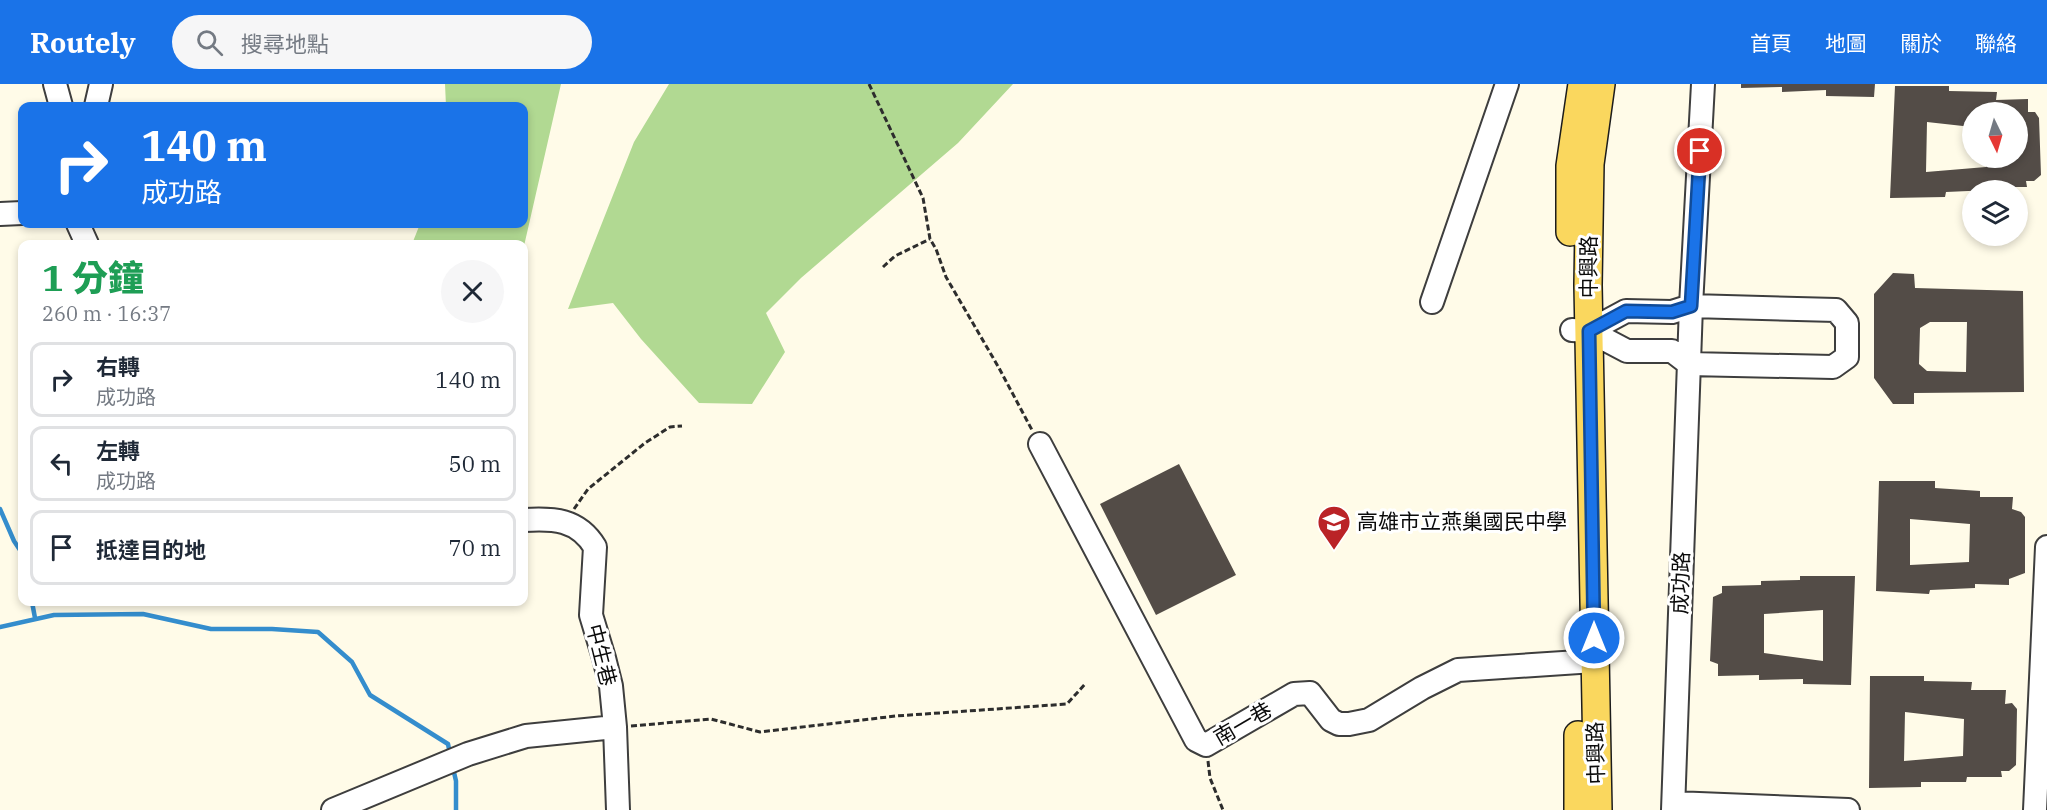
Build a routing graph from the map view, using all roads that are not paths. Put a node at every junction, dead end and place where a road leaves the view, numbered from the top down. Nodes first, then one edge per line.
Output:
1 (55, 84) edge
2 (101, 84) edge
3 (1507, 84) edge
4 (1582, 84) edge
5 (1601, 84) edge
6 (1703, 84) edge
7 (61, 102) edge
8 (97, 102) edge
9 (18, 213) edge
10 (0, 214) edge
11 (1432, 302) dead end
12 (1691, 306) junction
13 (1580, 330) junction
14 (1689, 364) junction
15 (1040, 444) road end
16 (528, 520) edge
17 (2047, 547) edge
18 (2045, 610) edge
19 (1586, 661) junction
20 (615, 727) junction
21 (1673, 806) edge
22 (1806, 809) edge
23 (333, 810) edge
24 (618, 810) edge
25 (1578, 810) edge
26 (1598, 810) edge
27 (1848, 810) edge
28 (2035, 810) edge

1 - 7 lane
2 - 8 lane
3 - 11 lane
4 - 13 main road, 中興路
5 - 13 main road, 中興路
6 - 12 lane, 成功路
9 - 10 lane
12 - 13 lane
12 - 14 lane, 成功路
12 - 14 lane
13 - 14 lane
13 - 19 main road, 中興路
14 - 21 lane, 成功路
15 - 19 lane, 南一巷
16 - 20 lane, 中生巷
17 - 18 lane
18 - 28 lane
19 - 25 main road, 中興路
19 - 26 main road, 中興路
20 - 23 lane
20 - 24 lane, 中生巷
21 - 22 lane, 成功路
22 - 27 lane, 成功路

